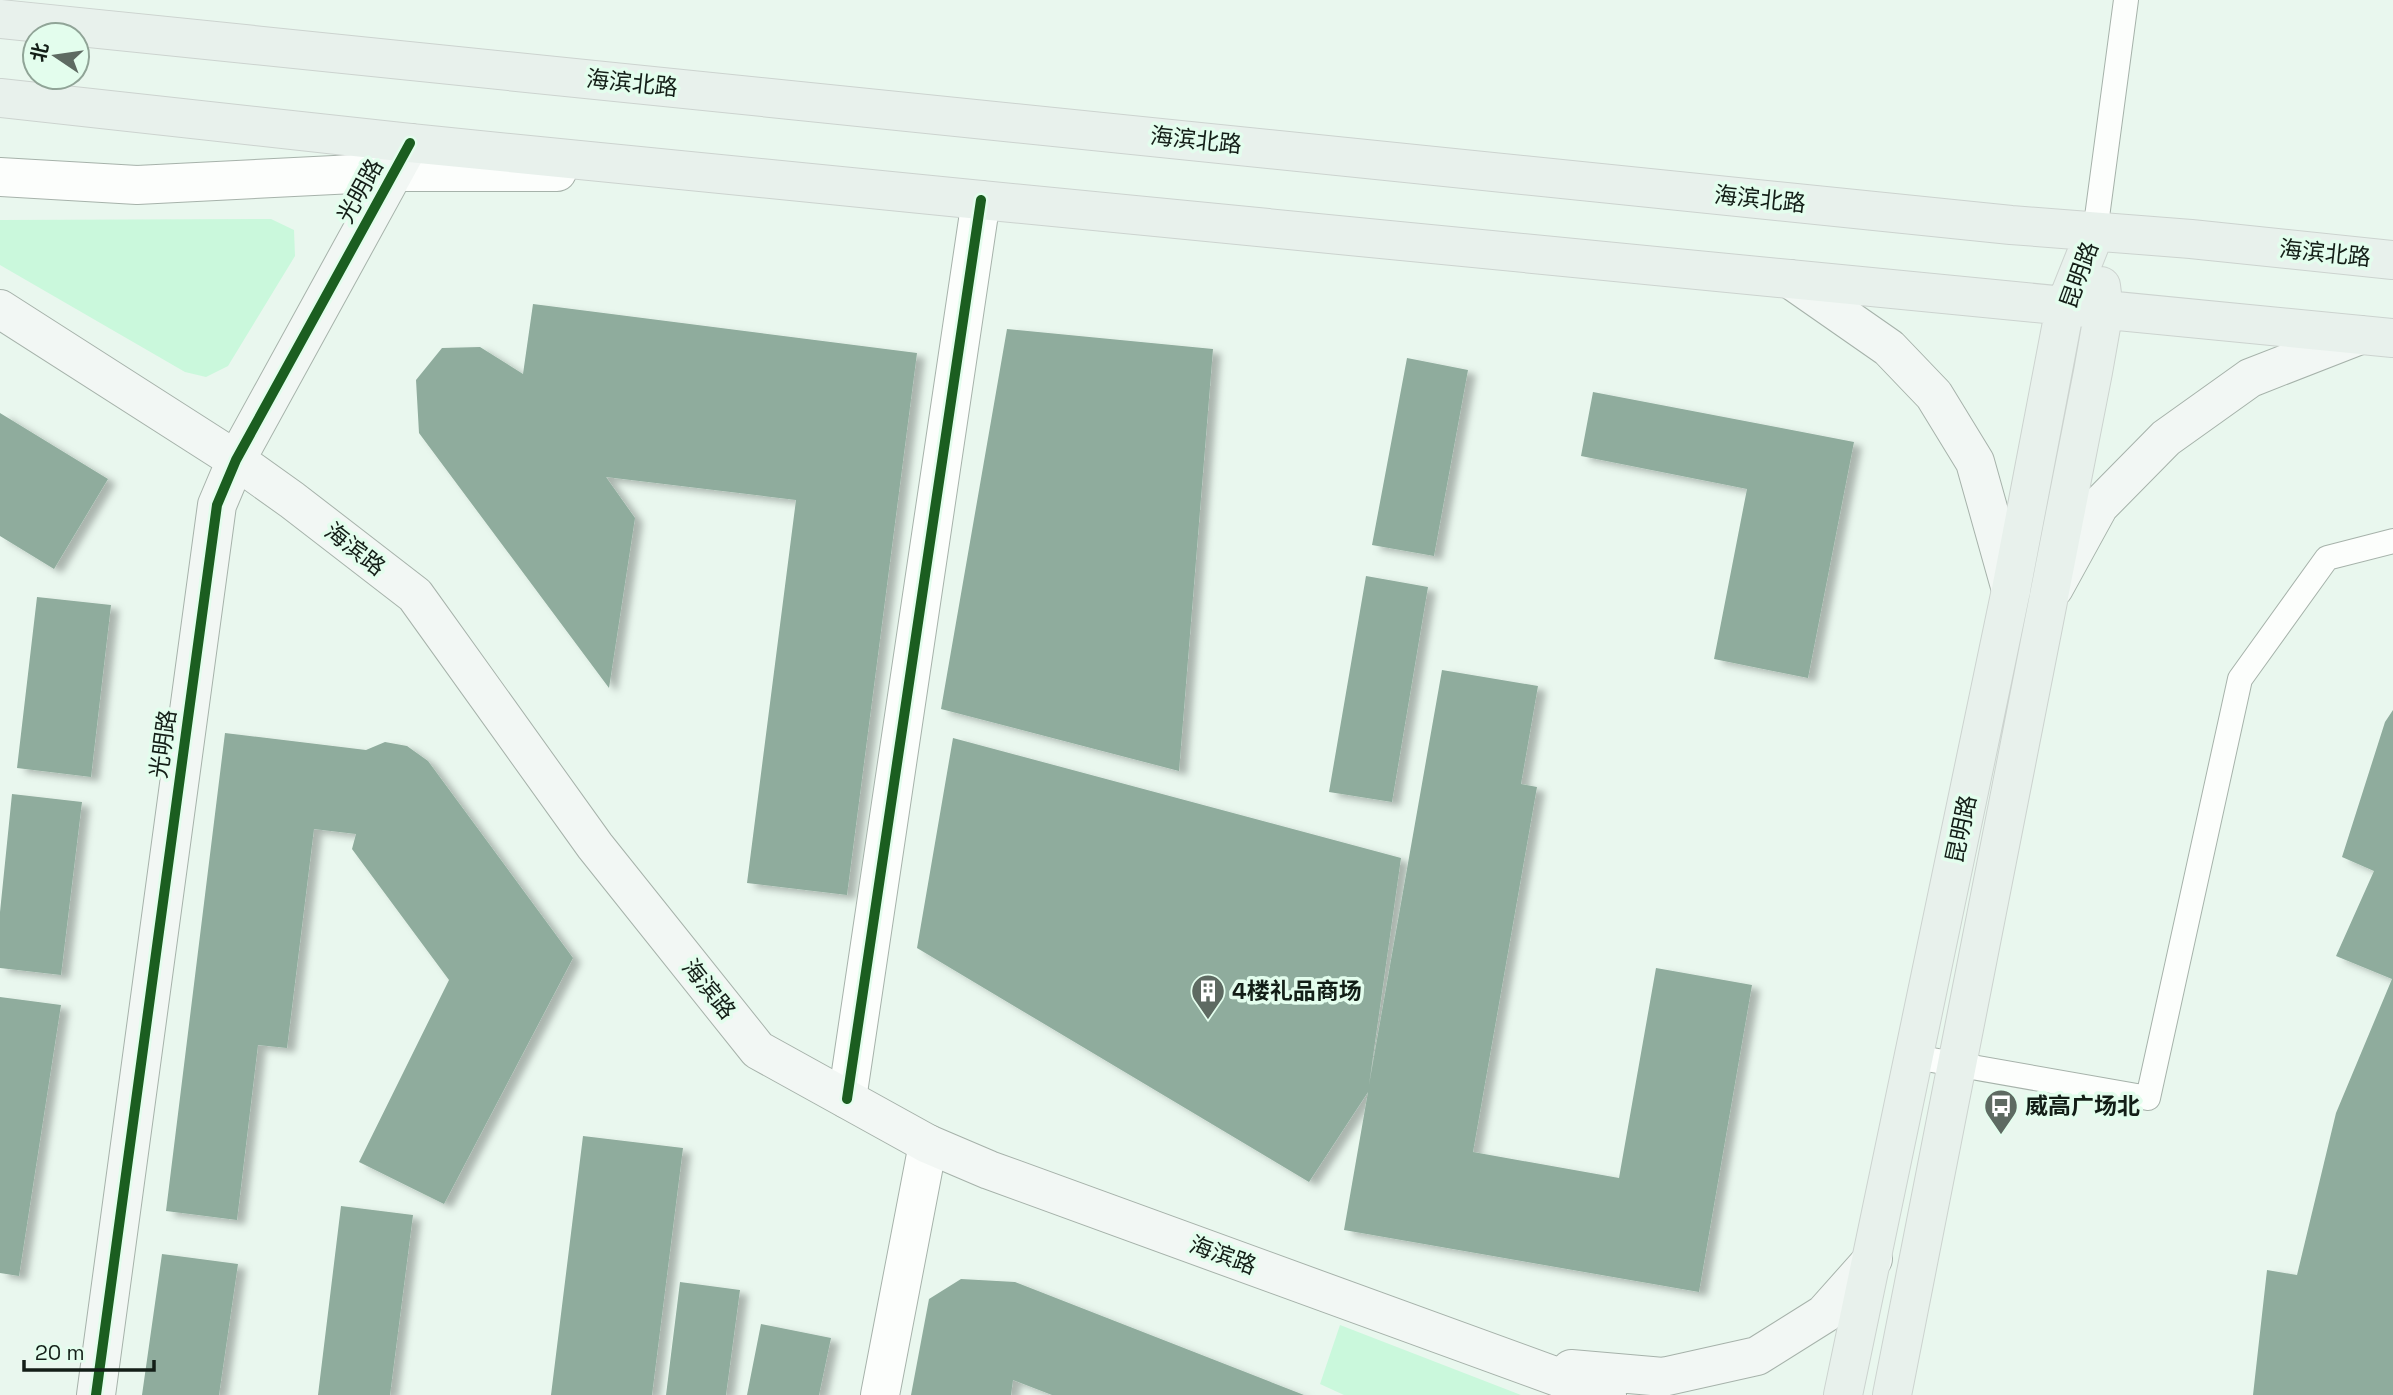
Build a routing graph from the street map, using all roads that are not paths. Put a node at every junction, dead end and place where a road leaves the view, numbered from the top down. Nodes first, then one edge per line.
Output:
1 (2126, 0) edge
2 (0, 19) edge
3 (0, 98) edge
4 (402, 157) junction
5 (0, 177) edge
6 (981, 200) junction
7 (2095, 232) junction
8 (2393, 260) edge
9 (1790, 279) junction
10 (2065, 307) junction
11 (0, 309) edge
12 (2104, 310) junction
13 (2376, 336) edge
14 (236, 460) junction
15 (2393, 541) edge
16 (2011, 590) junction
17 (2048, 599) junction
18 (1915, 1057) junction
19 (1955, 1066) junction
20 (847, 1099) junction
21 (928, 1144) junction
22 (1873, 1259) junction
23 (1527, 1365) junction
24 (96, 1395) edge
25 (880, 1395) edge
26 (1565, 1395) edge
27 (1607, 1395) edge
28 (1843, 1395) edge
29 (1892, 1395) edge

1 - 7 lane
2 - 7 main road, 海滨北路
3 - 4 main road
4 - 5 street
4 - 6 main road
4 - 14 main road, 光明路
6 - 9 main road
6 - 20 street
7 - 8 main road, 海滨北路
7 - 10 main road, 昆明路
7 - 12 main road, 昆明路
9 - 10 main road
9 - 16 main road
10 - 12 main road
10 - 16 main road, 昆明路
11 - 14 main road, 海滨路
12 - 13 main road
12 - 17 main road, 昆明路
13 - 17 main road
14 - 20 main road, 海滨路
14 - 24 main road, 光明路
15 - 19 lane
16 - 18 main road, 昆明路
17 - 19 main road, 昆明路
18 - 19 lane
18 - 22 main road, 昆明路
19 - 29 main road, 昆明路
20 - 21 main road, 海滨路
21 - 23 main road, 海滨路
21 - 25 street
22 - 23 main road
22 - 28 main road, 昆明路
23 - 26 main road
23 - 27 main road, 海滨路

